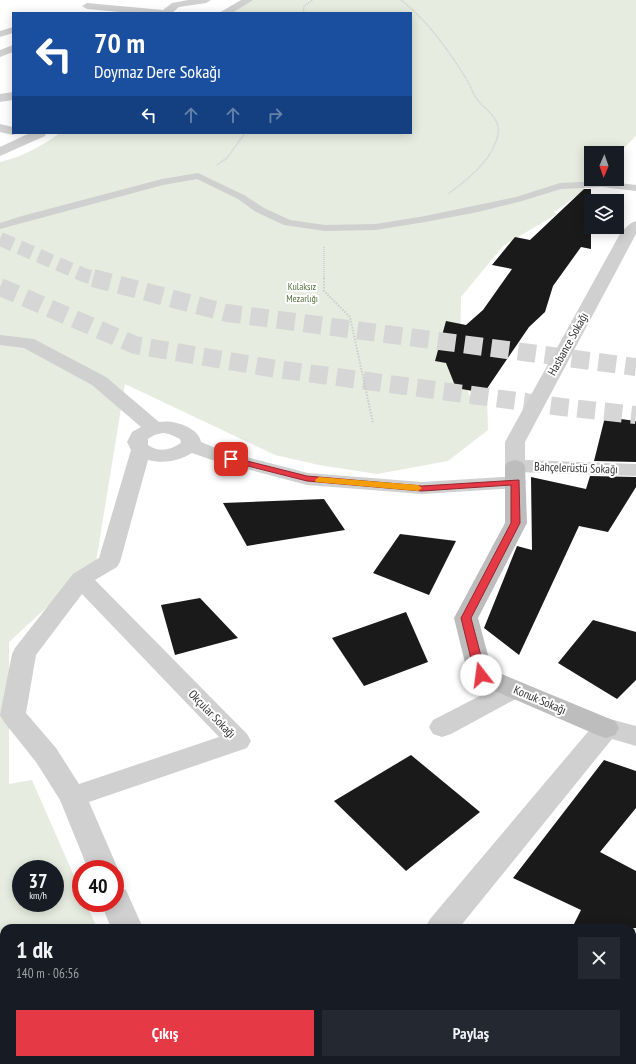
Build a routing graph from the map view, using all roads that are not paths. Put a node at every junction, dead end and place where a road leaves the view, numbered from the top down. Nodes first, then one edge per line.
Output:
1 (96, 0) edge
2 (206, 0) edge
3 (248, 0) edge
4 (87, 6) junction
5 (78, 12) edge
6 (154, 12) edge
7 (166, 12) edge
8 (226, 12) edge
9 (0, 27) edge
10 (12, 30) edge
11 (12, 30) edge
12 (0, 34) edge
13 (12, 48) edge
14 (0, 54) edge
15 (12, 96) edge
16 (0, 98) edge
17 (0, 128) edge
18 (12, 132) edge
19 (37, 135) edge
20 (0, 152) edge
21 (636, 188) edge
22 (0, 226) edge
23 (636, 226) edge
24 (0, 340) edge
25 (154, 428) junction
26 (188, 445) junction
27 (141, 450) junction
28 (636, 470) edge
29 (516, 474) junction
30 (81, 579) junction
31 (514, 689) junction
32 (442, 728) dead end
33 (606, 728) junction
34 (636, 736) edge
35 (73, 797) junction
36 (99, 860) edge
37 (120, 912) edge
38 (125, 924) edge
39 (444, 924) edge

1 - 4 street
2 - 7 street
3 - 8 street
4 - 5 street
4 - 6 street
9 - 10 street
11 - 12 street
13 - 14 street
15 - 16 street
17 - 18 street
19 - 20 street
21 - 22 lane
23 - 29 street, Hasbance Sokağı
24 - 25 street
25 - 26 street
25 - 27 street
26 - 27 street
26 - 29 street, Bahçelerüstü Sokağı
27 - 30 street
28 - 29 street, Bahçelerüstü Sokağı
29 - 31 street, Konuk Sokağı
30 - 35 street
30 - 35 street, Okçular Sokağı
31 - 32 street
31 - 33 street, Konuk Sokağı
33 - 34 street
33 - 39 street
35 - 36 street
37 - 38 street

